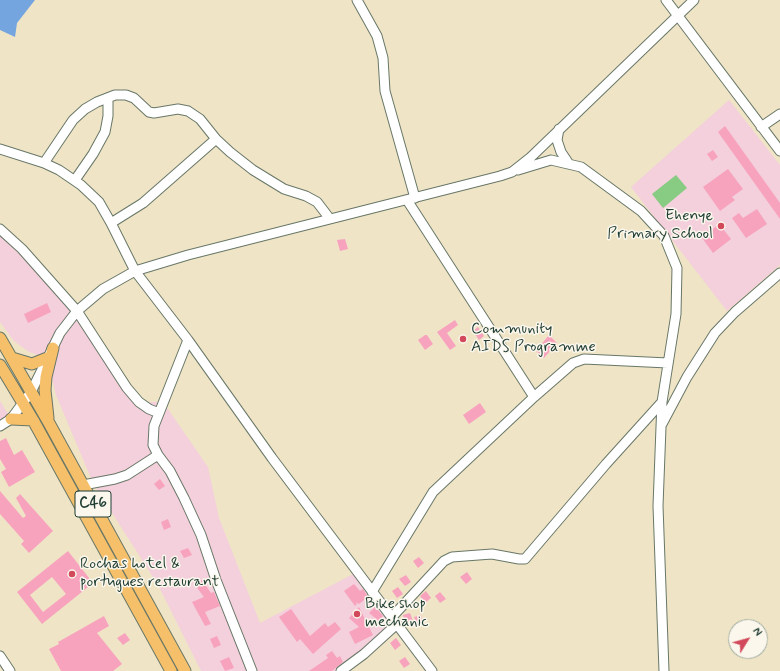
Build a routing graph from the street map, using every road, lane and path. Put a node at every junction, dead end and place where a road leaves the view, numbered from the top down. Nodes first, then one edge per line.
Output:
1 (357, 0) edge
2 (666, 0) edge
3 (694, 0) edge
4 (678, 16) junction
5 (108, 98) junction
6 (780, 114) edge
7 (761, 127) junction
8 (559, 129) junction
9 (216, 139) junction
10 (0, 149) edge
11 (780, 151) edge
12 (44, 163) junction
13 (569, 164) junction
14 (512, 172) junction
15 (75, 180) junction
16 (411, 199) junction
17 (330, 219) junction
18 (111, 223) junction
19 (0, 229) edge
20 (135, 271) junction
21 (780, 273) edge
22 (77, 311) junction
23 (0, 338) edge
24 (188, 340) junction
25 (53, 348) junction
26 (12, 358) junction
27 (47, 358) junction
28 (668, 363) junction
29 (0, 365) edge
30 (31, 392) junction
31 (534, 397) junction
32 (662, 402) junction
33 (23, 404) junction
34 (159, 413) junction
35 (11, 419) junction
36 (33, 420) junction
37 (49, 423) junction
38 (0, 426) edge
39 (661, 427) junction
40 (158, 455) junction
41 (83, 485) junction
42 (372, 592) junction
43 (395, 621) junction
44 (0, 656) edge
45 (10, 671) edge
46 (172, 671) edge
47 (185, 671) edge
48 (252, 671) edge
49 (341, 671) edge
50 (432, 671) edge
51 (664, 671) edge

1 - 16 street
2 - 4 street
3 - 4 street
4 - 7 street
4 - 8 street
5 - 9 street
5 - 12 street
5 - 15 street
6 - 7 street
7 - 11 street
8 - 13 street
8 - 14 street
9 - 17 street
9 - 18 street
10 - 12 street
12 - 15 street
13 - 14 street
13 - 28 street
14 - 16 street
15 - 18 street
16 - 17 street
16 - 31 street
17 - 20 street
18 - 20 street
19 - 22 street
20 - 22 street
20 - 24 street
21 - 39 street
22 - 25 street
22 - 34 street
23 - 26 main road, C46
24 - 34 street
24 - 42 street
25 - 27 street
25 - 37 main road
26 - 27 main road
26 - 30 main road, C46
27 - 30 street
28 - 31 street
28 - 32 street
29 - 33 main road, C46
30 - 33 street
30 - 37 main road, C46
31 - 42 street
32 - 39 street
32 - 43 street
33 - 35 street
33 - 36 main road, C46
34 - 40 street
35 - 36 main road
35 - 38 street
36 - 46 main road, C46
37 - 41 main road, C46
39 - 51 street
40 - 41 street
40 - 48 street
41 - 47 main road, C46
42 - 43 street
43 - 49 street
43 - 50 street
44 - 45 street

